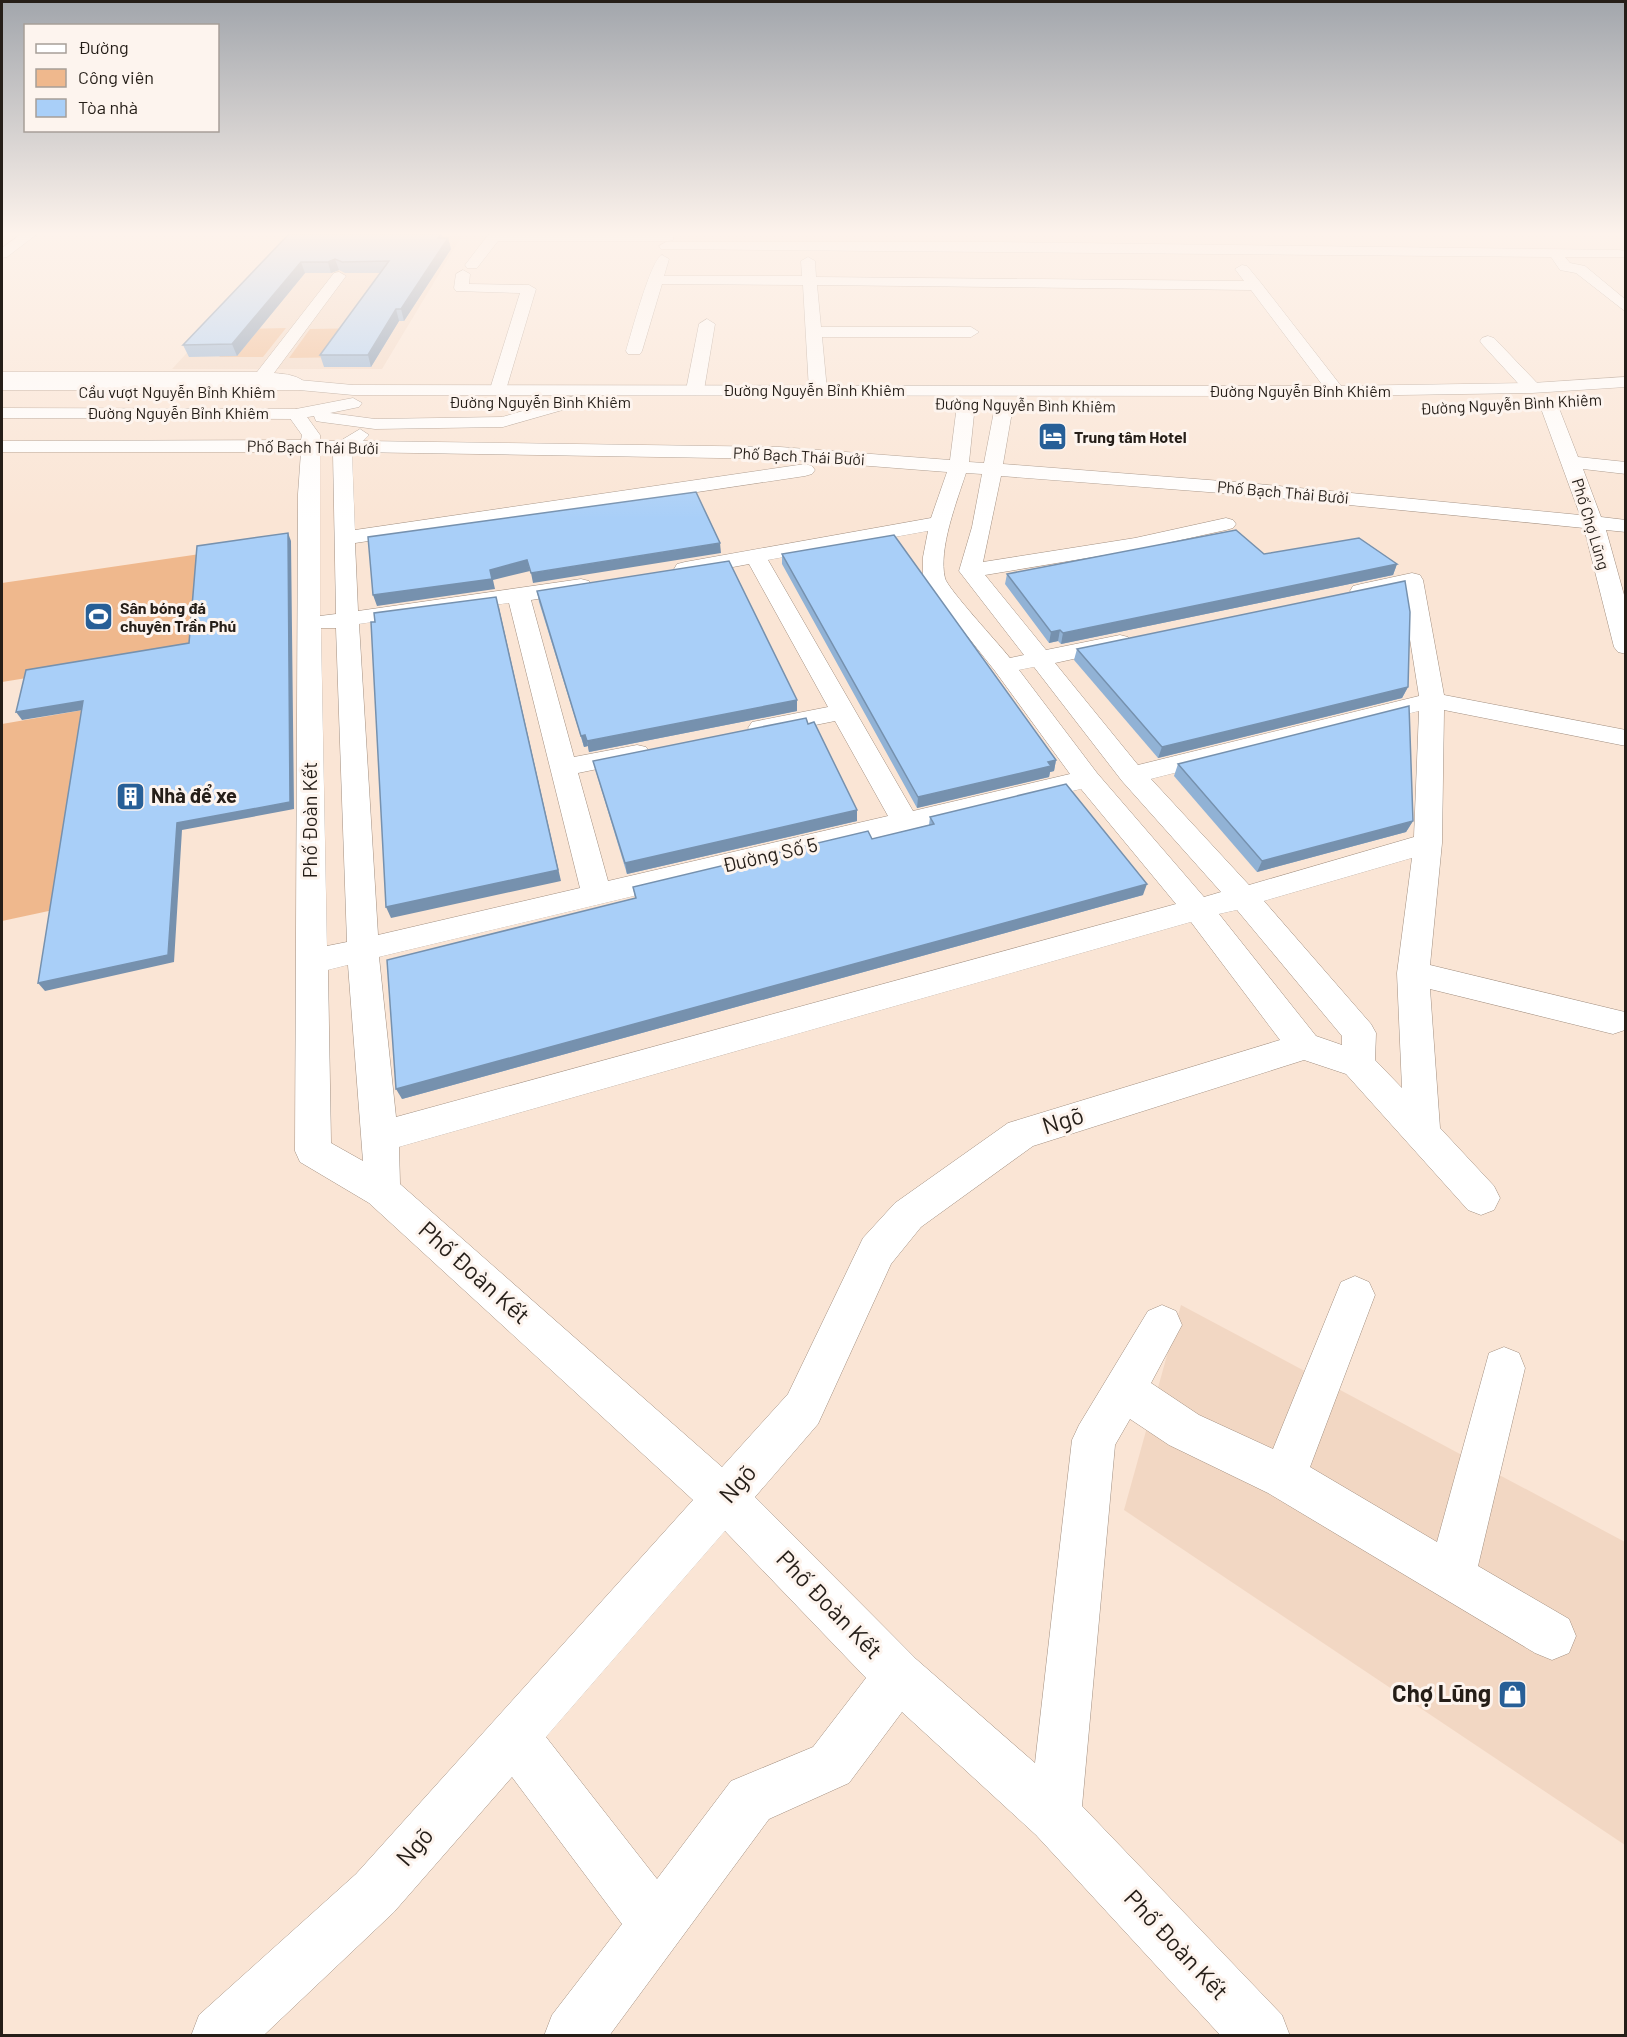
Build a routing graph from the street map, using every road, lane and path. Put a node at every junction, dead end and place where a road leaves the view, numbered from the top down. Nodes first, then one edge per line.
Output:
1 (299, 329) edge
2 (517, 329) edge
3 (640, 329) edge
4 (706, 329) edge
5 (1289, 329) edge
6 (813, 332) joint
7 (971, 332) dead end
8 (1488, 341) dead end
9 (634, 351) dead end
10 (82, 358) dead end
11 (2, 377) edge
12 (262, 377) junction
13 (61, 381) junction
14 (1626, 382) edge
15 (2, 385) edge
16 (299, 385) junction
17 (1532, 388) junction
18 (499, 389) junction
19 (695, 390) junction
20 (818, 390) junction
21 (1336, 391) junction
22 (2, 393) edge
23 (353, 396) junction
24 (1626, 399) edge
25 (574, 401) junction
26 (1548, 403) junction
27 (2, 404) edge
28 (966, 405) junction
29 (1005, 405) junction
30 (1467, 407) dead end
31 (1349, 408) dead end
32 (2, 413) edge
33 (296, 414) junction
34 (375, 424) junction
35 (2, 446) edge
36 (310, 446) junction
37 (342, 448) junction
38 (1572, 462) junction
39 (994, 468) junction
40 (1626, 468) edge
41 (956, 472) junction
42 (1593, 522) junction
43 (940, 523) junction
44 (1226, 524) dead end
45 (1626, 526) edge
46 (344, 538) junction
47 (756, 558) junction
48 (970, 571) junction
49 (666, 572) edge
50 (598, 584) edge
51 (1342, 594) edge
52 (519, 597) junction
53 (346, 619) junction
54 (309, 625) junction
55 (1143, 637) edge
56 (1626, 647) edge
57 (1038, 659) junction
58 (1004, 666) junction
59 (1432, 700) junction
60 (843, 712) junction
61 (738, 733) edge
62 (1626, 738) edge
63 (656, 750) edge
64 (562, 768) junction
65 (1132, 775) junction
66 (1088, 779) junction
67 (905, 822) junction
68 (1428, 843) junction
69 (597, 896) junction
70 (1243, 897) junction
71 (1197, 909) junction
72 (363, 950) junction
73 (311, 962) junction
74 (1413, 973) junction
75 (1613, 1021) dead end
76 (1304, 1046) junction
77 (1358, 1064) junction
78 (1422, 1134) junction
79 (382, 1136) junction
80 (382, 1191) junction
81 (1481, 1198) dead end
82 (1354, 1295) dead end
83 (1162, 1325) dead end
84 (1504, 1368) dead end
85 (1124, 1390) junction
86 (1284, 1477) junction
87 (725, 1499) junction
88 (1452, 1576) junction
89 (1552, 1636) dead end
90 (899, 1676) junction
91 (513, 1736) junction
92 (1054, 1816) junction
93 (657, 1924) junction
94 (220, 2036) edge
95 (573, 2036) edge
96 (1261, 2036) edge

1 - 12 main road
2 - 18 main road
3 - 9 main road
4 - 19 main road
5 - 21 main road
6 - 7 main road
6 - 20 main road
8 - 17 main road
10 - 13 main road
11 - 13 main road
12 - 13 main road
12 - 16 main road
13 - 15 main road, Đường Nguyễn Bỉnh Khiêm
13 - 16 main road, Đường Nguyễn Bỉnh Khiêm
14 - 17 main road, Đường Nguyễn Bỉnh Khiêm
16 - 23 main road, Đường Nguyễn Bỉnh Khiêm
17 - 21 main road, Đường Nguyễn Bỉnh Khiêm
18 - 19 main road, Đường Nguyễn Bỉnh Khiêm
18 - 23 main road, Đường Nguyễn Bỉnh Khiêm
19 - 20 main road, Đường Nguyễn Bỉnh Khiêm
20 - 21 main road, Đường Nguyễn Bỉnh Khiêm
22 - 23 main road, Cầu vượt Nguyễn Bỉnh Khiêm
23 - 25 main road, Đường Nguyễn Bình Khiêm
23 - 27 main road, Cầu vượt Nguyễn Bỉnh Khiêm
23 - 33 main road, Đường Nguyễn Bỉnh Khiêm
24 - 26 main road, Đường Nguyễn Bình Khiêm
25 - 28 main road, Đường Nguyễn Bình Khiêm
25 - 34 main road
26 - 30 main road, Đường Nguyễn Bình Khiêm
26 - 38 main road, Phố Chợ Lũng
28 - 29 main road, Đường Nguyễn Bình Khiêm
28 - 41 main road
29 - 31 main road, Đường Nguyễn Bình Khiêm
29 - 39 main road
32 - 33 main road, Đường Nguyễn Bỉnh Khiêm
33 - 34 main road
33 - 36 main road, Phố Đoàn Kết
34 - 37 main road
35 - 36 main road, Phố Bạch Thái Bưởi
36 - 37 main road, Phố Bạch Thái Bưởi
36 - 54 main road, Phố Đoàn Kết
37 - 41 main road, Phố Bạch Thái Bưởi
37 - 46 main road
38 - 40 main road
38 - 42 main road, Phố Chợ Lũng
39 - 41 main road, Phố Bạch Thái Bưởi
39 - 42 main road, Phố Bạch Thái Bưởi
39 - 48 main road
41 - 43 main road
41 - 46 main road
42 - 45 main road, Phố Bạch Thái Bưởi
42 - 56 main road, Phố Chợ Lũng
43 - 47 main road
43 - 58 main road
44 - 48 main road
46 - 53 main road
47 - 49 main road
47 - 60 main road
48 - 57 main road
50 - 52 main road
51 - 59 main road
52 - 53 main road
52 - 64 main road
53 - 54 main road
53 - 72 main road
54 - 73 main road, Phố Đoàn Kết
55 - 57 main road
57 - 58 main road
57 - 65 main road
58 - 66 main road
59 - 62 main road
59 - 65 main road
59 - 68 main road
60 - 61 main road
60 - 67 main road
63 - 64 main road
64 - 69 main road
65 - 70 main road
66 - 67 main road, Đường Số 5
66 - 71 main road
67 - 69 main road, Đường Số 5
68 - 70 main road
68 - 74 main road
69 - 72 main road, Đường Số 5
70 - 71 main road
70 - 77 main road
71 - 76 main road
71 - 79 main road
72 - 73 main road, Đường Số 5
72 - 79 main road
73 - 80 main road, Phố Đoàn Kết
74 - 75 main road
74 - 78 main road
76 - 77 main road
76 - 87 main road, Ngõ
77 - 78 main road
78 - 81 main road
79 - 80 main road
80 - 87 main road, Phố Đoàn Kết
82 - 86 main road
83 - 85 main road
84 - 88 main road
85 - 86 main road
85 - 92 main road
86 - 88 main road
87 - 90 main road, Phố Đoàn Kết
87 - 91 main road, Ngõ
88 - 89 main road
90 - 92 main road, Phố Đoàn Kết
90 - 93 main road
91 - 93 main road
91 - 94 main road, Ngõ
92 - 96 main road, Phố Đoàn Kết
93 - 95 main road

